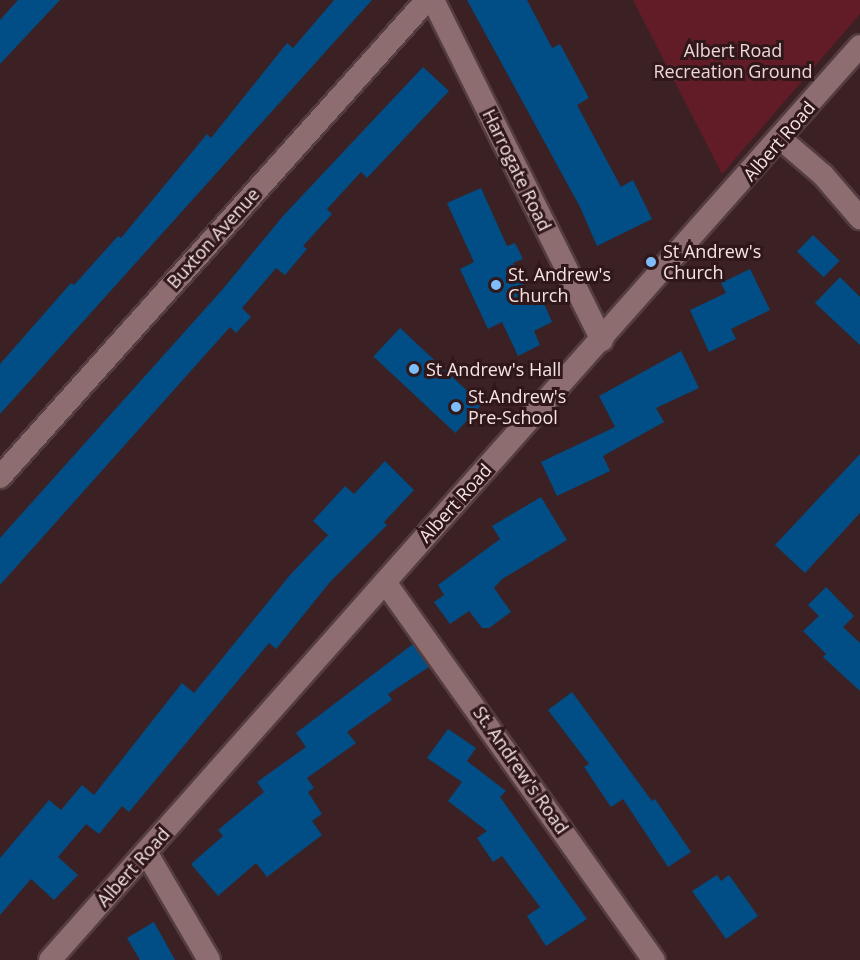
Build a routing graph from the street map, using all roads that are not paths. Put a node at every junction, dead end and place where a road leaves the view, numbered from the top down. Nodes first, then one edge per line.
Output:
1 (427, 0) edge
2 (433, 0) edge
3 (860, 46) edge
4 (781, 140) junction
5 (860, 218) edge
6 (602, 340) junction
7 (0, 477) edge
8 (385, 582) junction
9 (146, 852) junction
10 (50, 960) edge
11 (209, 960) edge
12 (654, 960) edge

1 - 7 street, Buxton Avenue
2 - 6 street, Harrogate Road
3 - 4 street, Albert Road
4 - 5 street
4 - 6 street, Albert Road
6 - 8 street, Albert Road
8 - 9 street, Albert Road
8 - 12 street, St. Andrew's Road
9 - 10 street, Albert Road
9 - 11 street

